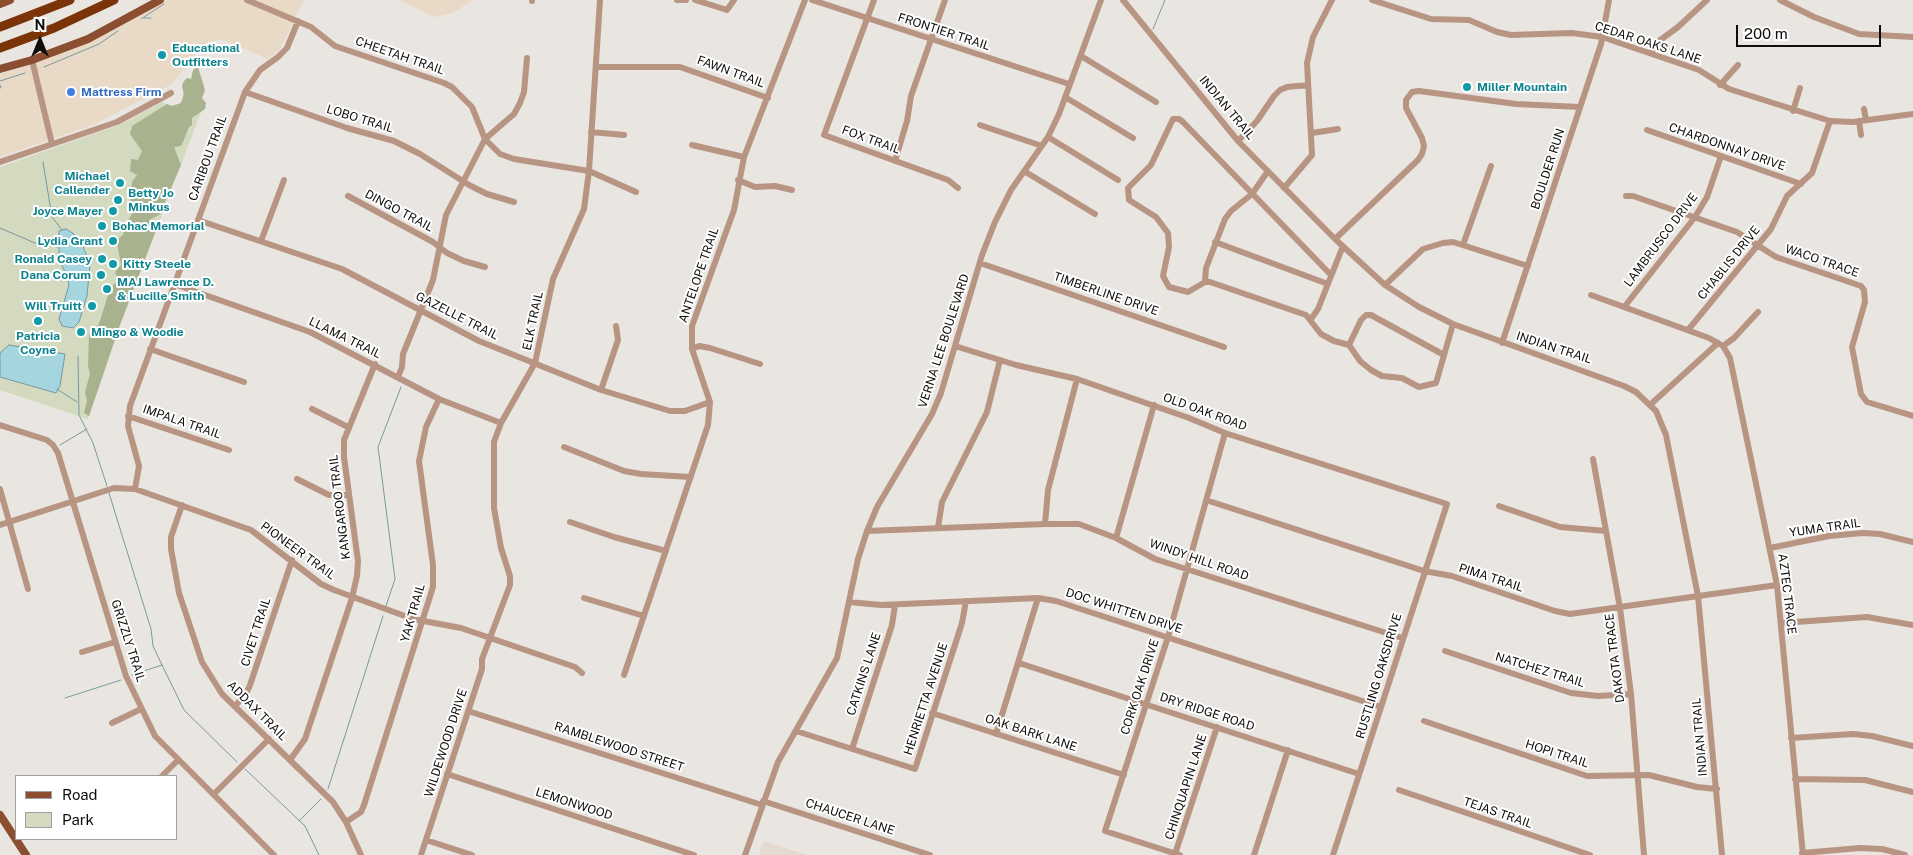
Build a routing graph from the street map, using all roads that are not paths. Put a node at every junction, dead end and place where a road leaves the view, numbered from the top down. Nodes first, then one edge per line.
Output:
1 (10, 0) edge
2 (70, 0) edge
3 (114, 0) edge
4 (160, 0) edge
5 (247, 0) edge
6 (600, 0) edge
7 (677, 0) edge
8 (686, 0) edge
9 (696, 0) edge
10 (734, 0) edge
11 (805, 0) edge
12 (812, 0) edge
13 (874, 0) edge
14 (945, 0) edge
15 (1101, 0) edge
16 (1123, 0) edge
17 (1332, 0) edge
18 (1372, 0) edge
19 (1609, 0) edge
20 (1707, 0) edge
21 (1780, 0) edge
22 (0, 4) edge
23 (867, 18) junction
24 (298, 22) junction
25 (0, 27) edge
26 (1913, 36) edge
27 (1602, 37) junction
28 (931, 41) junction
29 (0, 48) edge
30 (1650, 53) junction
31 (1081, 56) junction
32 (527, 58) dead end
33 (32, 60) junction
34 (1738, 65) dead end
35 (596, 67) junction
36 (0, 69) edge
37 (1069, 84) junction
38 (1308, 85) junction
39 (1720, 85) junction
40 (1800, 88) dead end
41 (245, 92) junction
42 (171, 93) dead end
43 (1065, 96) junction
44 (768, 98) junction
45 (1156, 102) dead end
46 (1580, 107) junction
47 (1864, 109) dead end
48 (1793, 111) junction
49 (1913, 114) edge
50 (1866, 120) junction
51 (1830, 121) junction
52 (1859, 121) junction
53 (980, 125) dead end
54 (1338, 129) dead end
55 (1647, 130) dead end
56 (591, 132) junction
57 (1312, 133) junction
58 (624, 135) dead end
59 (1861, 135) dead end
60 (1048, 137) junction
61 (1132, 138) dead end
62 (485, 139) junction
63 (1238, 141) junction
64 (52, 144) junction
65 (692, 145) dead end
66 (1042, 146) junction
67 (1721, 156) junction
68 (744, 157) junction
69 (895, 161) junction
70 (0, 162) edge
71 (1491, 166) dead end
72 (589, 171) junction
73 (1024, 171) junction
74 (1268, 171) junction
75 (284, 180) dead end
76 (462, 180) junction
77 (738, 180) junction
78 (1118, 180) dead end
79 (1801, 184) junction
80 (958, 188) dead end
81 (1284, 188) junction
82 (792, 190) dead end
83 (636, 192) dead end
84 (1252, 194) junction
85 (348, 196) dead end
86 (1626, 196) dead end
87 (514, 202) dead end
88 (1096, 214) dead end
89 (1695, 217) junction
90 (198, 220) junction
91 (1335, 239) junction
92 (261, 242) junction
93 (1215, 242) junction
94 (1463, 245) junction
95 (1758, 245) junction
96 (1343, 246) junction
97 (439, 247) junction
98 (980, 263) junction
99 (1528, 266) junction
100 (485, 267) dead end
101 (1330, 274) junction
102 (1205, 282) junction
103 (174, 284) junction
104 (1328, 284) junction
105 (1385, 285) junction
106 (1591, 295) dead end
107 (1625, 306) junction
108 (421, 310) junction
109 (1758, 312) dead end
110 (1310, 318) junction
111 (1453, 324) junction
112 (616, 326) dead end
113 (1688, 330) junction
114 (1502, 343) junction
115 (1349, 345) junction
116 (1721, 345) junction
117 (955, 346) junction
118 (1224, 347) dead end
119 (150, 349) junction
120 (692, 349) junction
121 (1444, 355) junction
122 (1000, 360) junction
123 (535, 363) junction
124 (375, 364) junction
125 (760, 364) dead end
126 (398, 377) junction
127 (1077, 380) junction
128 (244, 382) dead end
129 (601, 390) junction
130 (440, 398) junction
131 (710, 402) junction
132 (1651, 404) junction
133 (1154, 405) junction
134 (312, 409) dead end
135 (128, 416) junction
136 (1913, 416) edge
137 (501, 423) junction
138 (348, 427) junction
139 (1, 428) edge
140 (1225, 432) junction
141 (564, 446) dead end
142 (229, 450) dead end
143 (1593, 459) dead end
144 (690, 477) junction
145 (297, 479) dead end
146 (0, 489) edge
147 (135, 489) junction
148 (349, 495) junction
149 (1206, 500) junction
150 (72, 501) junction
151 (1447, 504) joint
152 (182, 505) junction
153 (1499, 506) dead end
154 (9, 521) junction
155 (570, 522) dead end
156 (1045, 524) junction
157 (0, 525) edge
158 (938, 528) junction
159 (868, 531) junction
160 (1606, 531) junction
161 (1116, 538) junction
162 (1913, 542) edge
163 (1770, 548) junction
164 (666, 551) junction
165 (292, 560) junction
166 (1186, 569) junction
167 (1424, 571) junction
168 (1777, 585) junction
169 (28, 589) dead end
170 (1698, 596) junction
171 (352, 598) junction
172 (584, 598) dead end
173 (1038, 598) junction
174 (849, 602) junction
175 (966, 602) junction
176 (895, 605) junction
177 (1620, 608) junction
178 (644, 616) junction
179 (423, 621) junction
180 (1780, 622) junction
181 (1913, 625) edge
182 (1168, 637) junction
183 (491, 638) junction
184 (1402, 638) junction
185 (115, 642) junction
186 (1445, 651) dead end
187 (82, 652) dead end
188 (1019, 663) junction
189 (582, 672) dead end
190 (624, 675) dead end
191 (1631, 694) junction
192 (1147, 704) junction
193 (234, 706) junction
194 (1381, 706) junction
195 (141, 709) junction
196 (468, 711) junction
197 (932, 713) junction
198 (1424, 721) dead end
199 (112, 723) dead end
200 (1217, 727) junction
201 (796, 731) junction
202 (996, 734) junction
203 (1791, 738) junction
204 (269, 739) junction
205 (1913, 746) edge
206 (852, 749) junction
207 (1288, 750) junction
208 (178, 760) junction
209 (290, 760) junction
210 (447, 774) junction
211 (1359, 774) junction
212 (1637, 774) junction
213 (163, 775) edge
214 (1124, 775) junction
215 (1795, 779) junction
216 (1717, 789) junction
217 (1399, 790) dead end
218 (1913, 792) edge
219 (214, 794) junction
220 (762, 803) junction
221 (0, 815) edge
222 (346, 822) junction
223 (15, 838) edge
224 (16, 840) edge
225 (426, 840) junction
226 (1178, 854) edge
227 (1802, 854) edge
228 (26, 855) edge
229 (274, 855) edge
230 (361, 855) edge
231 (421, 855) edge
232 (472, 855) edge
233 (694, 855) edge
234 (745, 855) edge
235 (930, 855) edge
236 (1254, 855) edge
237 (1333, 855) edge
238 (1590, 855) edge
239 (1644, 855) edge
240 (1722, 855) edge
241 (1905, 855) edge

1 - 22 main road
2 - 25 highway
3 - 29 highway
4 - 33 main road
5 - 24 street, CHEETAH TRAIL
6 - 35 street, ELK TRAIL
7 - 8 street
9 - 10 street
11 - 44 street, ANTELOPE TRAIL
12 - 23 street, FRONTIER TRAIL
13 - 23 street, FOX TRAIL
14 - 28 street
15 - 31 street, VERNA LEE BOULEVARD
16 - 63 street, INDIAN TRAIL
17 - 38 street
18 - 27 street, CEDAR OAKS LANE
19 - 27 street, BOULDER RUN
20 - 30 street
21 - 26 street
23 - 28 street, FRONTIER TRAIL
23 - 69 street, FOX TRAIL
24 - 41 street, CARIBOU TRAIL
24 - 62 street, CHEETAH TRAIL
27 - 30 street, CEDAR OAKS LANE
27 - 46 street, BOULDER RUN
28 - 37 street, FRONTIER TRAIL
28 - 69 street
30 - 39 street, CEDAR OAKS LANE
31 - 37 street, VERNA LEE BOULEVARD
31 - 45 street
32 - 62 street
33 - 36 main road
33 - 64 street
34 - 39 street
35 - 44 street, FAWN TRAIL
35 - 56 street, ELK TRAIL
37 - 43 street, VERNA LEE BOULEVARD
38 - 57 street
38 - 63 street
39 - 48 street, CEDAR OAKS LANE
40 - 48 street
41 - 76 street, LOBO TRAIL
41 - 90 street, CARIBOU TRAIL
42 - 64 street
43 - 60 street, VERNA LEE BOULEVARD
43 - 61 street
44 - 68 street, ANTELOPE TRAIL
46 - 91 street
46 - 99 street, BOULDER RUN
47 - 50 street
48 - 51 street, CEDAR OAKS LANE
49 - 50 street, CEDAR OAKS LANE
50 - 52 street, CEDAR OAKS LANE
51 - 52 street, CEDAR OAKS LANE
51 - 79 street, CHABLIS DRIVE
52 - 59 street
53 - 66 street
54 - 57 street
55 - 67 street, CHARDONNAY DRIVE
56 - 58 street
56 - 72 street, ELK TRAIL
57 - 81 street
60 - 66 street, VERNA LEE BOULEVARD
60 - 78 street
62 - 72 street, CHEETAH TRAIL
62 - 76 street
63 - 74 street, INDIAN TRAIL
64 - 70 street
65 - 68 street
66 - 73 street, VERNA LEE BOULEVARD
67 - 79 street, CHARDONNAY DRIVE
67 - 89 street, LAMBRUSCO DRIVE
68 - 77 street, ANTELOPE TRAIL
69 - 80 street, FOX TRAIL
71 - 94 street
72 - 83 street, CHEETAH TRAIL
72 - 123 street, ELK TRAIL
73 - 88 street
73 - 98 street, VERNA LEE BOULEVARD
74 - 81 street, INDIAN TRAIL
74 - 84 street
75 - 92 street
76 - 87 street, LOBO TRAIL
76 - 97 street
77 - 82 street
77 - 120 street, ANTELOPE TRAIL
79 - 95 street, CHABLIS DRIVE
81 - 91 street, INDIAN TRAIL
84 - 93 street
84 - 101 street
84 - 102 street
85 - 97 street, DINGO TRAIL
86 - 89 street
89 - 95 street
89 - 107 street, LAMBRUSCO DRIVE
90 - 92 street, GAZELLE TRAIL
90 - 103 street, CARIBOU TRAIL
91 - 96 street, INDIAN TRAIL
92 - 108 street, GAZELLE TRAIL
93 - 102 street
93 - 104 street
94 - 99 street
94 - 105 street
95 - 113 street, CHABLIS DRIVE
95 - 136 street, WACO TRACE
96 - 101 street
96 - 105 street, INDIAN TRAIL
97 - 100 street, DINGO TRAIL
97 - 108 street
98 - 117 street, VERNA LEE BOULEVARD
98 - 118 street, TIMBERLINE DRIVE
99 - 114 street, BOULDER RUN
101 - 104 street
102 - 110 street
103 - 119 street, CARIBOU TRAIL
103 - 124 street, LLAMA TRAIL
104 - 110 street
105 - 111 street, INDIAN TRAIL
106 - 107 street
107 - 113 street
108 - 123 street, GAZELLE TRAIL
108 - 126 street
109 - 116 street
110 - 115 street
111 - 114 street, INDIAN TRAIL
111 - 121 street
112 - 129 street
113 - 116 street
114 - 132 street, INDIAN TRAIL
115 - 121 street
115 - 121 street
116 - 132 street
116 - 163 street, AZTEC TRACE
117 - 122 street, OLD OAK ROAD
117 - 159 street, VERNA LEE BOULEVARD
119 - 128 street
119 - 135 street, CARIBOU TRAIL
120 - 125 street
120 - 131 street, ANTELOPE TRAIL
122 - 127 street, OLD OAK ROAD
122 - 158 street
123 - 129 street, GAZELLE TRAIL
123 - 137 street, ELK TRAIL
124 - 126 street, LLAMA TRAIL
124 - 138 street, KANGAROO TRAIL
126 - 130 street, LLAMA TRAIL
127 - 133 street, OLD OAK ROAD
127 - 156 street
129 - 131 street, GAZELLE TRAIL
130 - 137 street, LLAMA TRAIL
130 - 179 street, YAK TRAIL
131 - 144 street, ANTELOPE TRAIL
132 - 170 street, INDIAN TRAIL
133 - 140 street, OLD OAK ROAD
133 - 161 street
134 - 138 street
135 - 142 street, IMPALA TRAIL
135 - 147 street, CARIBOU TRAIL
137 - 183 street, ELK TRAIL
138 - 148 street, KANGAROO TRAIL
139 - 150 street, GRIZZLY TRAIL
140 - 149 street, CORK OAK DRIVE
140 - 151 street, OLD OAK ROAD
141 - 144 street
143 - 160 street, DAKOTA TRACE
144 - 164 street, ANTELOPE TRAIL
145 - 148 street
146 - 154 street
147 - 150 street, PIONEER TRAIL
147 - 152 street, PIONEER TRAIL
148 - 171 street, KANGAROO TRAIL
149 - 166 street, CORK OAK DRIVE
149 - 167 street, PIMA TRAIL
150 - 154 street, PIONEER TRAIL
150 - 185 street, GRIZZLY TRAIL
151 - 167 street, RUSTLING OAKSDRIVE
152 - 165 street, PIONEER TRAIL
152 - 193 street, ADDAX TRAIL
153 - 160 street
154 - 157 street, PIONEER TRAIL
154 - 169 street
155 - 164 street
156 - 158 street, WINDY HILL ROAD
156 - 161 street, WINDY HILL ROAD
158 - 159 street, WINDY HILL ROAD
159 - 174 street, VERNA LEE BOULEVARD
160 - 177 street, DAKOTA TRACE
161 - 166 street, WINDY HILL ROAD
162 - 163 street, YUMA TRAIL
163 - 168 street, AZTEC TRACE
164 - 178 street, ANTELOPE TRAIL
165 - 171 street, PIONEER TRAIL
165 - 193 street, CIVET TRAIL
166 - 182 street, CORK OAK DRIVE
166 - 184 street, WINDY HILL ROAD
167 - 177 street, PIMA TRAIL
167 - 184 street, RUSTLING OAKSDRIVE
168 - 170 street, PIMA TRAIL
168 - 180 street, AZTEC TRACE
170 - 177 street, PIMA TRAIL
170 - 216 street, INDIAN TRAIL
171 - 179 street, PIONEER TRAIL
171 - 209 street, KANGAROO TRAIL
172 - 178 street
173 - 175 street, DOC WHITTEN DRIVE
173 - 182 street, DOC WHITTEN DRIVE
173 - 188 street
174 - 176 street, DOC WHITTEN DRIVE
174 - 201 street, VERNA LEE BOULEVARD
175 - 176 street, DOC WHITTEN DRIVE
175 - 197 street, HENRIETTA AVENUE
176 - 206 street, CATKINS LANE
177 - 191 street, DAKOTA TRACE
178 - 190 street, ANTELOPE TRAIL
179 - 183 street, PIONEER TRAIL
179 - 222 street, YAK TRAIL
180 - 181 street
180 - 203 street, AZTEC TRACE
182 - 192 street, CORK OAK DRIVE
182 - 194 street, DOC WHITTEN DRIVE
183 - 189 street, PIONEER TRAIL
183 - 196 street, WILDEWOOD DRIVE
184 - 194 street, RUSTLING OAKSDRIVE
185 - 187 street
185 - 195 street, GRIZZLY TRAIL
186 - 191 street, NATCHEZ TRAIL
188 - 192 street, DRY RIDGE ROAD
188 - 202 street
191 - 212 street, DAKOTA TRACE
192 - 200 street, DRY RIDGE ROAD
192 - 214 street, CORK OAK DRIVE
193 - 204 street, ADDAX TRAIL
194 - 211 street, RUSTLING OAKSDRIVE
195 - 199 street
195 - 208 street, GRIZZLY TRAIL
196 - 210 street, WILDEWOOD DRIVE
196 - 220 street, RAMBLEWOOD STREET
197 - 202 street, OAK BARK LANE
197 - 206 street, HENRIETTA AVENUE
198 - 212 street, HOPI TRAIL
200 - 207 street, DRY RIDGE ROAD
200 - 226 street, CHINQUAPIN LANE
201 - 206 street, HENRIETTA AVENUE
201 - 220 street, VERNA LEE BOULEVARD
202 - 214 street, OAK BARK LANE
203 - 205 street
203 - 215 street, AZTEC TRACE
204 - 209 street, ADDAX TRAIL
204 - 219 street
207 - 211 street, DRY RIDGE ROAD
207 - 236 street
208 - 213 street
208 - 219 street, GRIZZLY TRAIL
209 - 222 street, ADDAX TRAIL
210 - 225 street, WILDEWOOD DRIVE
210 - 233 street, LEMONWOOD
211 - 237 street, RUSTLING OAKSDRIVE
212 - 216 street, HOPI TRAIL
212 - 239 street, DAKOTA TRACE
214 - 226 street, CORK OAK DRIVE
215 - 218 street
215 - 227 street, AZTEC TRACE
216 - 240 street, INDIAN TRAIL
217 - 238 street, TEJAS TRAIL
219 - 229 street, GRIZZLY TRAIL
220 - 234 street, VERNA LEE BOULEVARD
220 - 235 street, CHAUCER LANE
221 - 223 main road
222 - 230 street, ADDAX TRAIL
224 - 228 main road
225 - 231 street, WILDEWOOD DRIVE
225 - 232 street
227 - 241 street

